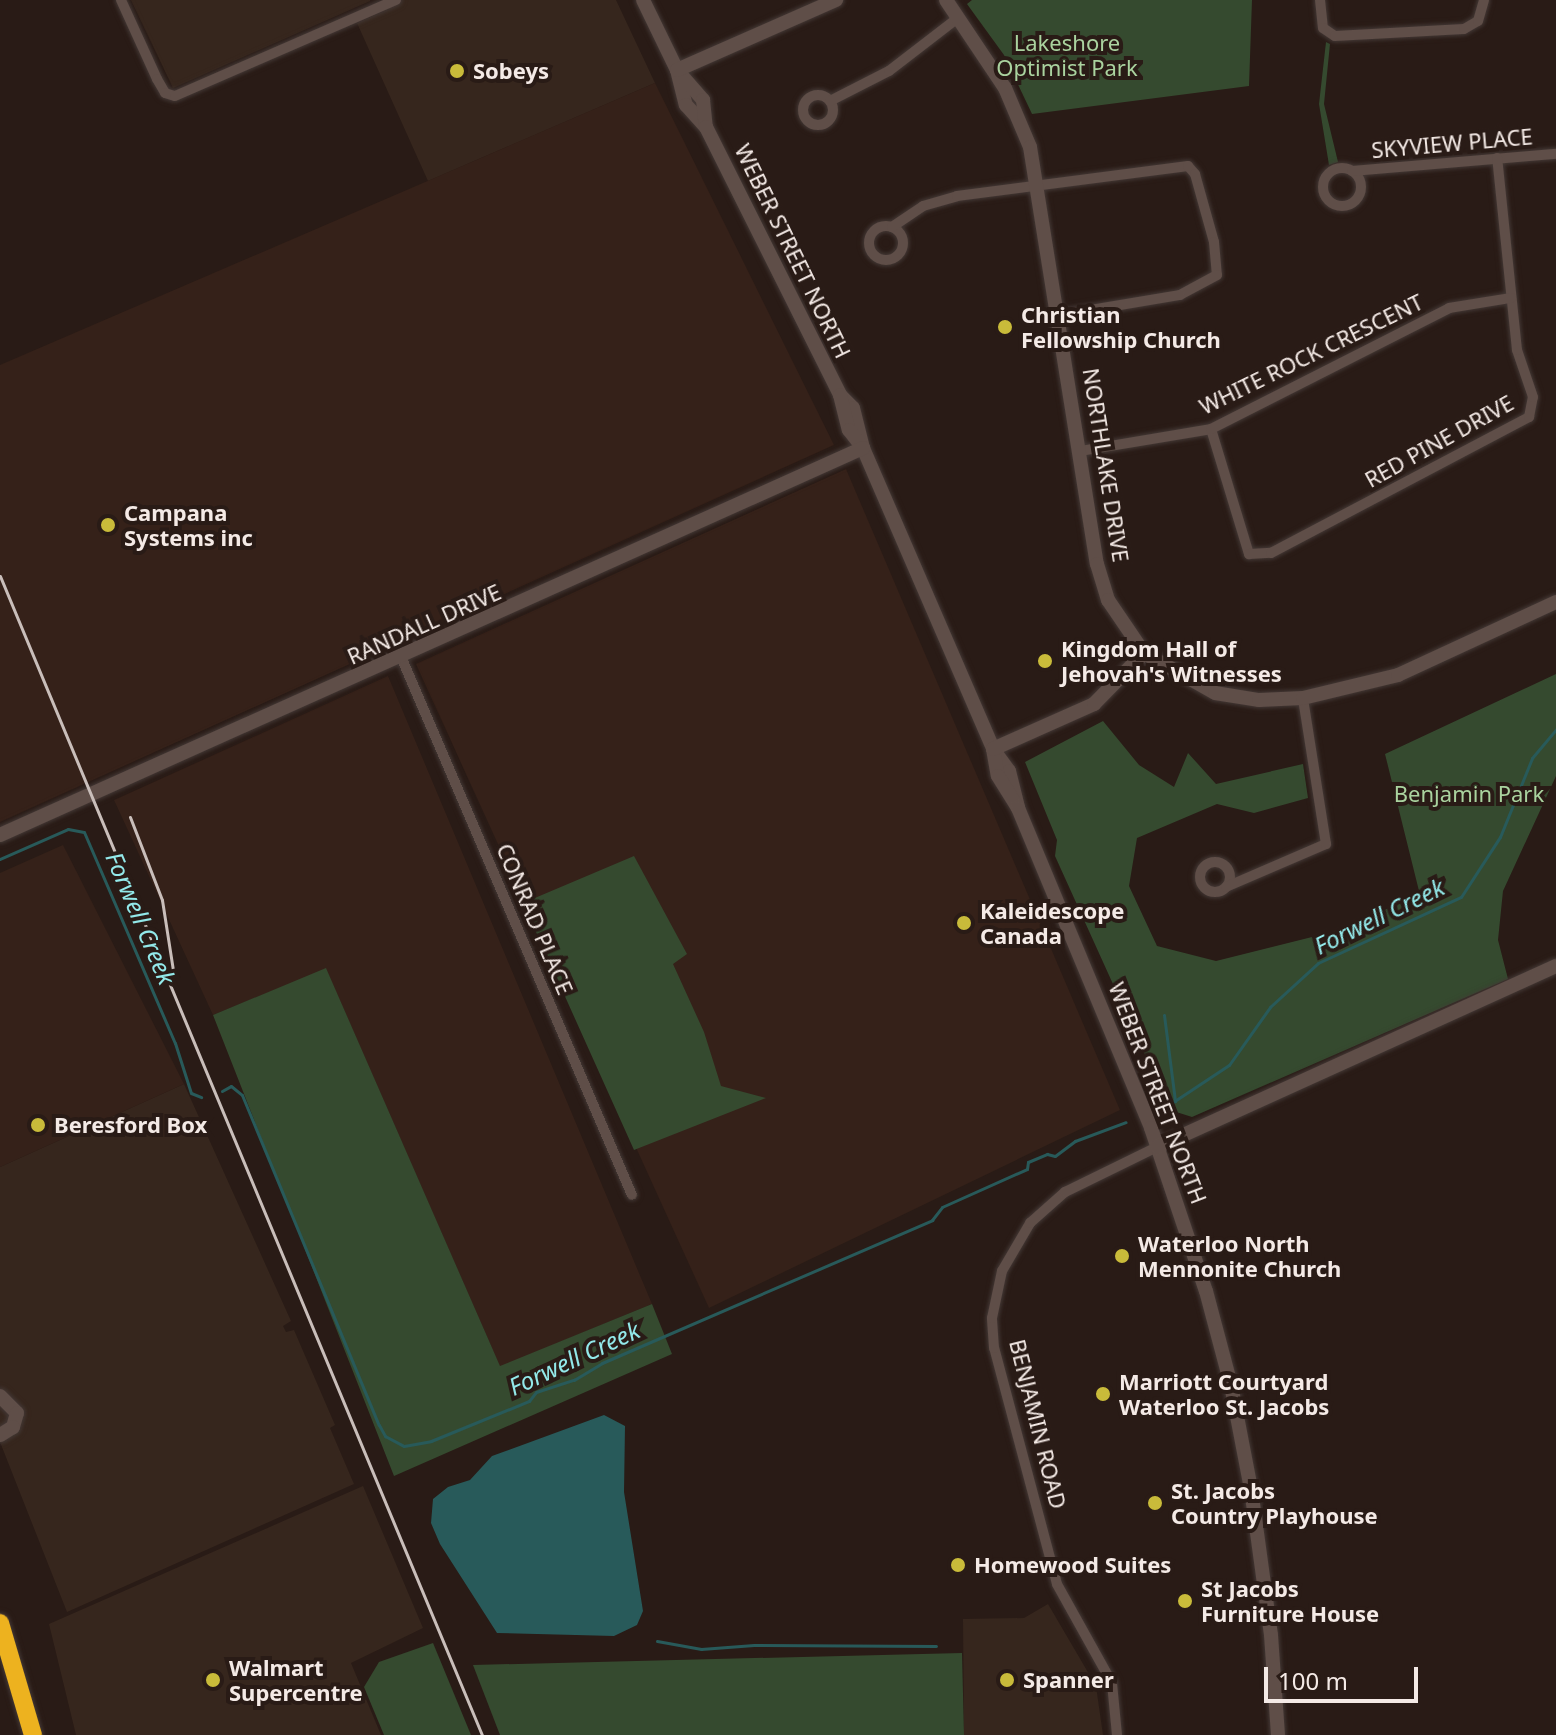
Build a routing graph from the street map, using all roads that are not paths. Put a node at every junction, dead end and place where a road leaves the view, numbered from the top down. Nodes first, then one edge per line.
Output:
1 (121, 0) edge
2 (396, 0) edge
3 (643, 0) edge
4 (836, 0) edge
5 (946, 0) edge
6 (1320, 0) edge
7 (1484, 0) edge
8 (959, 17) junction
9 (677, 70) junction
10 (830, 101) dead end
11 (1556, 154) edge
12 (1497, 158) junction
13 (1352, 171) dead end
14 (1039, 183) junction
15 (892, 227) dead end
16 (1511, 298) junction
17 (1060, 315) junction
18 (1211, 429) junction
19 (863, 448) junction
20 (1080, 451) junction
21 (1556, 602) edge
22 (1144, 653) junction
23 (402, 659) junction
24 (1303, 698) junction
25 (993, 749) junction
26 (0, 835) edge
27 (1226, 887) dead end
28 (1556, 966) edge
29 (1157, 1147) junction
30 (632, 1195) dead end
31 (0, 1396) edge
32 (0, 1435) edge
33 (0, 1623) edge
34 (33, 1735) edge
35 (1117, 1735) edge
36 (1278, 1735) edge

1 - 2 street
3 - 9 street, WEBER STREET NORTH
4 - 9 street
5 - 8 street, NORTHLAKE DRIVE
6 - 7 street
8 - 10 street
8 - 14 street, NORTHLAKE DRIVE
9 - 19 street, WEBER STREET NORTH
11 - 12 street, SKYVIEW PLACE
12 - 13 street, SKYVIEW PLACE
12 - 16 street, RED PINE DRIVE
14 - 15 street
14 - 17 street, NORTHLAKE DRIVE
14 - 17 street
16 - 18 street, WHITE ROCK CRESCENT
16 - 18 street, RED PINE DRIVE
17 - 20 street, NORTHLAKE DRIVE
18 - 20 street, WHITE ROCK CRESCENT
19 - 23 street, RANDALL DRIVE
19 - 25 street, WEBER STREET NORTH
20 - 22 street, NORTHLAKE DRIVE
21 - 24 street, NORTHLAKE DRIVE
22 - 24 street, NORTHLAKE DRIVE
22 - 25 street
23 - 26 street, RANDALL DRIVE
23 - 30 street, CONRAD PLACE
24 - 27 street
25 - 29 street, WEBER STREET NORTH
28 - 29 street, BENJAMIN ROAD
29 - 35 street, BENJAMIN ROAD
29 - 36 street, WEBER STREET NORTH
31 - 32 street
33 - 34 highway

